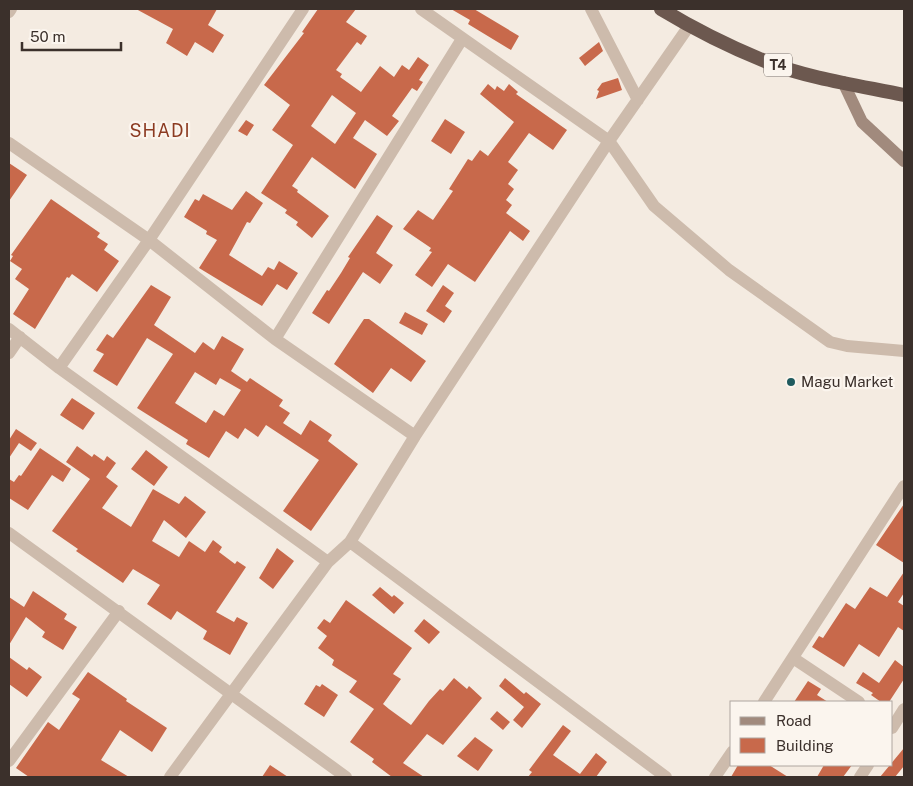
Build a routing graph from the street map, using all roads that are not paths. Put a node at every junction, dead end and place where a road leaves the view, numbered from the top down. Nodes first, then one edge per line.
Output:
1 (11, 9) edge
2 (303, 9) edge
3 (421, 9) edge
4 (591, 9) edge
5 (661, 9) edge
6 (9, 12) edge
7 (676, 13) edge
8 (689, 26) junction
9 (462, 39) junction
10 (842, 82) junction
11 (904, 95) edge
12 (638, 100) junction
13 (609, 141) junction
14 (9, 142) edge
15 (904, 161) edge
16 (149, 240) junction
17 (9, 329) edge
18 (20, 338) junction
19 (275, 339) junction
20 (904, 351) edge
21 (9, 353) edge
22 (59, 368) junction
23 (415, 436) junction
24 (904, 486) edge
25 (10, 536) edge
26 (350, 542) junction
27 (328, 562) junction
28 (119, 611) junction
29 (793, 658) junction
30 (233, 694) junction
31 (765, 701) edge
32 (857, 701) edge
33 (904, 709) edge
34 (893, 725) edge
35 (730, 755) edge
36 (9, 762) edge
37 (867, 766) edge
38 (170, 777) edge
39 (346, 777) edge
40 (666, 777) edge
41 (715, 777) edge
42 (860, 777) edge

1 - 6 street
2 - 16 street
3 - 9 street
4 - 12 street
5 - 7 highway, T4
7 - 8 highway, T4
8 - 10 highway, T4
8 - 12 street
9 - 13 street
9 - 19 street
10 - 11 highway, T4
10 - 15 main road
12 - 13 street
13 - 20 street
13 - 23 street
14 - 16 street
16 - 19 street
16 - 22 street
17 - 18 street
18 - 21 street
18 - 22 street
19 - 23 street
22 - 27 street
23 - 26 street
24 - 29 street
25 - 28 street
26 - 27 street
26 - 40 street
27 - 30 street
28 - 30 street
28 - 36 street
29 - 31 street
29 - 32 street
30 - 38 street
30 - 39 street
33 - 34 street
35 - 41 street
37 - 42 street

